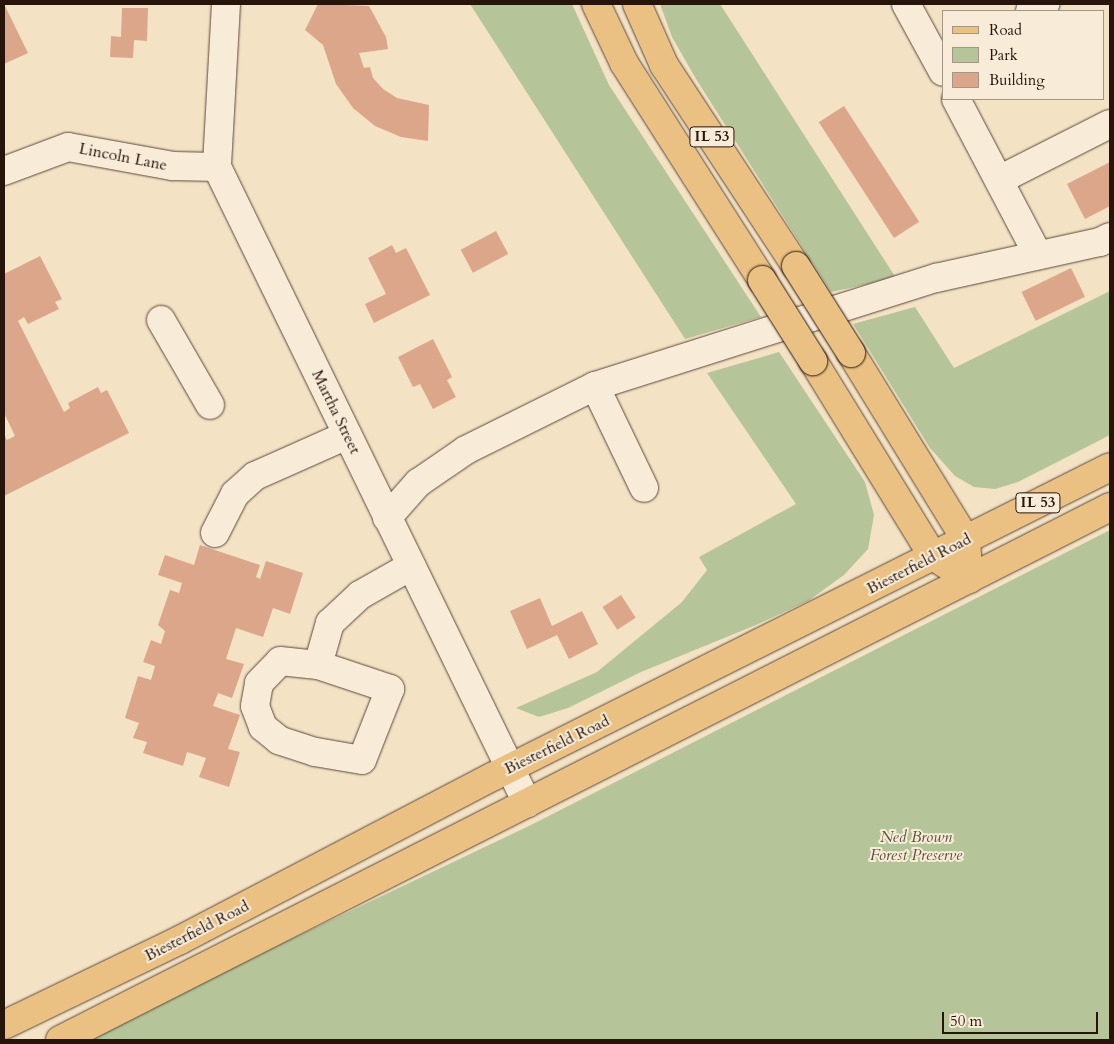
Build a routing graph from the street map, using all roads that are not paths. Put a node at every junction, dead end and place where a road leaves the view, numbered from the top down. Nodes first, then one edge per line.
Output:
1 (226, 4) edge
2 (596, 4) edge
3 (637, 4) edge
4 (906, 4) edge
5 (1045, 4) edge
6 (1032, 10) edge
7 (940, 63) edge
8 (957, 100) edge
9 (1110, 124) edge
10 (217, 167) junction
11 (4, 171) edge
12 (999, 180) junction
13 (1110, 237) edge
14 (1038, 255) junction
15 (161, 320) dead end
16 (595, 386) junction
17 (210, 405) dead end
18 (347, 435) junction
19 (1110, 467) edge
20 (644, 488) dead end
21 (1110, 507) edge
22 (387, 518) junction
23 (215, 533) dead end
24 (966, 540) junction
25 (933, 556) junction
26 (411, 566) junction
27 (969, 579) junction
28 (318, 665) junction
29 (500, 773) junction
30 (527, 803) junction
31 (4, 1025) edge
32 (60, 1040) edge

1 - 10 street, Martha Street
2 - 25 main road, bridge
3 - 24 main road, IL 53, bridge
4 - 7 street
5 - 6 street
8 - 12 street
9 - 12 street
10 - 11 street, Lincoln Lane
10 - 18 street, Martha Street
12 - 14 street
13 - 14 street
14 - 16 street
15 - 17 street
16 - 20 street
16 - 22 street
18 - 22 street, Martha Street
18 - 23 street
19 - 24 main road, Biesterfield Road / IL 53
21 - 27 main road, Biesterfield Road
22 - 26 street, Martha Street
24 - 25 main road, Biesterfield Road / IL 53
24 - 27 main road, IL 53
25 - 27 main road
25 - 29 main road, Biesterfield Road / IL 53
26 - 28 street
26 - 29 street, Martha Street
27 - 30 main road, Biesterfield Road
28 - 28 street
29 - 30 street, Martha Street
29 - 31 main road, Biesterfield Road
30 - 32 main road, Biesterfield Road

